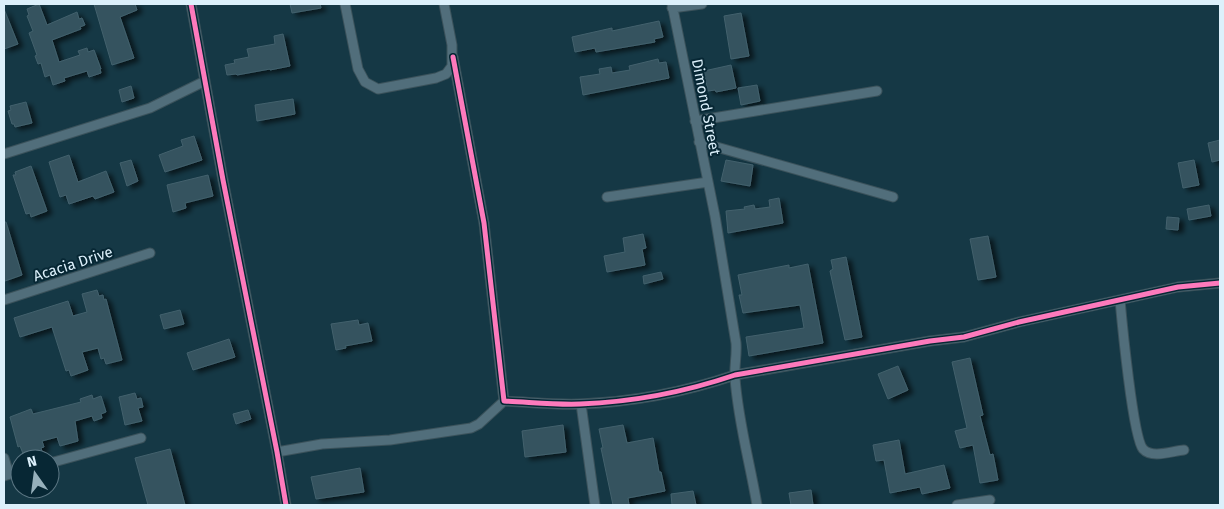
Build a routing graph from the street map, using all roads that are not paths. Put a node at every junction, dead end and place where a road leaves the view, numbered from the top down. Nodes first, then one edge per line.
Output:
1 (192, 4) edge
2 (345, 4) edge
3 (444, 4) edge
4 (702, 4) edge
5 (672, 6) edge
6 (453, 56) junction
7 (204, 81) junction
8 (877, 91) dead end
9 (695, 121) junction
10 (699, 142) junction
11 (4, 154) edge
12 (708, 182) junction
13 (607, 197) dead end
14 (893, 197) dead end
15 (150, 253) dead end
16 (1220, 283) edge
17 (4, 300) edge
18 (1120, 300) junction
19 (734, 375) junction
20 (504, 401) junction
21 (581, 404) junction
22 (140, 438) dead end
23 (1184, 450) dead end
24 (277, 452) junction
25 (4, 458) edge
26 (60, 460) edge
27 (6, 475) edge
28 (990, 500) dead end
29 (286, 505) edge
30 (595, 505) edge
31 (757, 505) edge
32 (957, 505) edge

1 - 7 street
2 - 6 street
3 - 6 street
4 - 5 street
5 - 9 street, Dimond Street
6 - 20 street
7 - 11 street
7 - 24 street
8 - 9 street
9 - 10 street, Dimond Street
10 - 12 street, Dimond Street
10 - 14 street
12 - 13 street
12 - 19 street, Dimond Street
15 - 17 street, Acacia Drive
16 - 18 street
18 - 19 street
18 - 23 street
19 - 21 street
19 - 31 street
20 - 21 street
20 - 24 street
21 - 30 street
22 - 26 street
24 - 29 street
25 - 27 street
28 - 32 street

